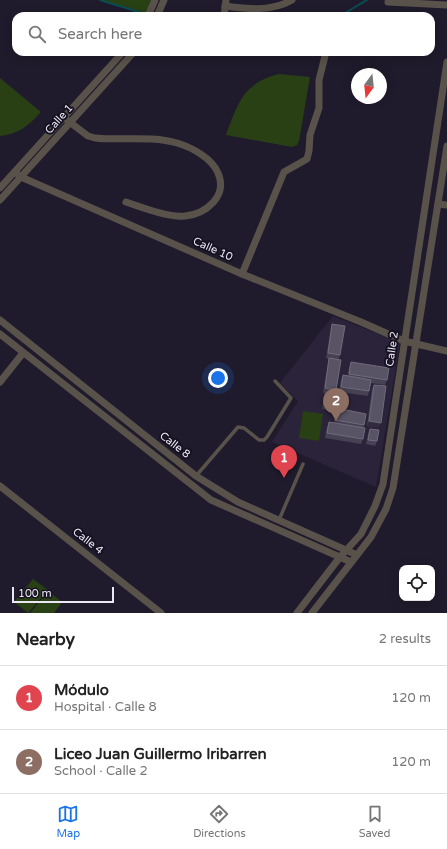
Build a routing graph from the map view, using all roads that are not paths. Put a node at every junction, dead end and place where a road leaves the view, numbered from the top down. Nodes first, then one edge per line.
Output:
1 (155, 0) edge
2 (164, 0) edge
3 (292, 0) edge
4 (388, 2) dead end
5 (226, 3) edge
6 (447, 4) edge
7 (150, 12) edge
8 (159, 12) edge
9 (120, 56) edge
10 (130, 56) edge
11 (325, 56) edge
12 (447, 62) edge
13 (63, 117) junction
14 (70, 123) junction
15 (447, 146) edge
16 (15, 172) junction
17 (21, 177) junction
18 (0, 188) edge
19 (0, 200) edge
20 (126, 202) dead end
21 (438, 204) junction
22 (447, 205) edge
23 (242, 274) junction
24 (0, 320) edge
25 (0, 334) edge
26 (404, 341) junction
27 (415, 344) junction
28 (447, 351) edge
29 (23, 353) junction
30 (274, 381) dead end
31 (0, 382) edge
32 (303, 464) dead end
33 (196, 476) junction
34 (0, 486) edge
35 (279, 521) junction
36 (346, 550) junction
37 (357, 556) junction
38 (340, 557) junction
39 (351, 562) junction
40 (161, 613) edge
41 (297, 613) edge
42 (312, 613) edge

1 - 7 street
2 - 8 street
3 - 5 street
4 - 6 street
9 - 13 street, Calle 1
10 - 14 street, Calle 1
11 - 23 street
12 - 26 street, Calle 2
13 - 14 street
13 - 16 street, Calle 1
14 - 17 street, Calle 1
14 - 20 street
15 - 21 street, Calle 2
16 - 17 street, Calle 10
16 - 18 street, Calle 1
17 - 19 street, Calle 1
17 - 23 street, Calle 10
21 - 22 street
21 - 27 street, Calle 2
23 - 26 street, Calle 10
24 - 33 street, Calle 8
25 - 29 street, Calle 8
26 - 27 street, Calle 10
26 - 36 street, Calle 2
27 - 28 street, Calle 10
27 - 37 street, Calle 2
29 - 31 street
29 - 38 street, Calle 8
30 - 33 lane
32 - 35 lane
33 - 35 street, Calle 8
34 - 40 street, Calle 4
35 - 36 street, Calle 8
36 - 37 street, Calle 8
36 - 38 street, Calle 2
37 - 39 street, Calle 2
38 - 39 street, Calle 8
38 - 41 street, Calle 2
39 - 42 street, Calle 2

